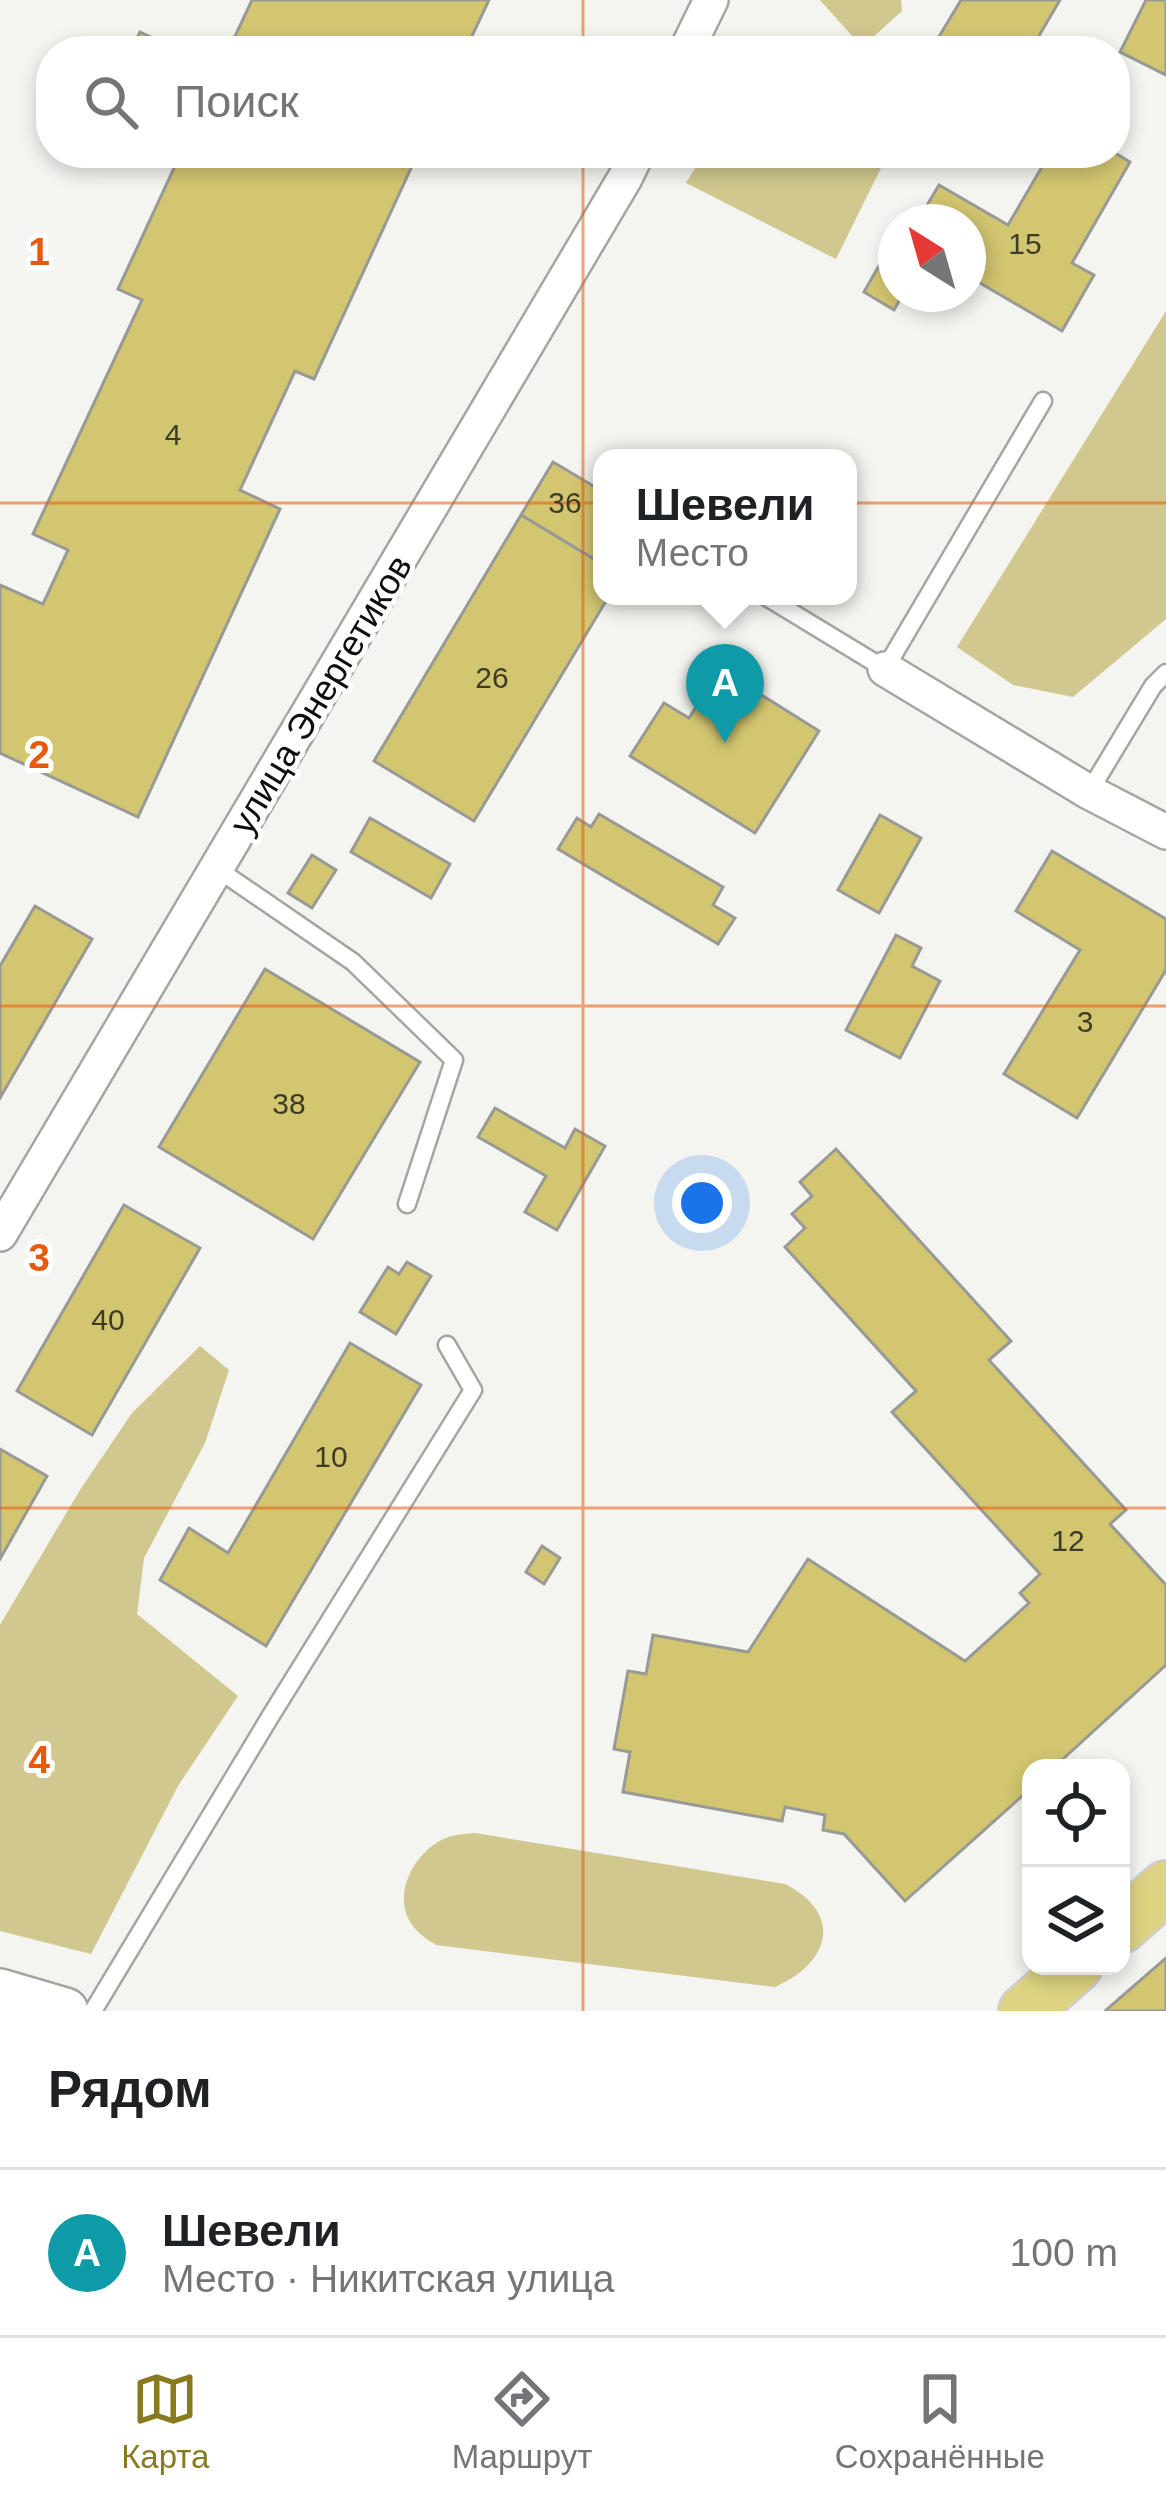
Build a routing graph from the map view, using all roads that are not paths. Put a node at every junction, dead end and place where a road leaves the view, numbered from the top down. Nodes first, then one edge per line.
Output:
1 (711, 0) edge
2 (693, 36) edge
3 (630, 168) edge
4 (1043, 400) dead end
5 (780, 605) edge
6 (885, 669) junction
7 (1166, 674) edge
8 (1089, 792) junction
9 (1166, 832) edge
10 (216, 868) junction
11 (407, 1204) dead end
12 (0, 1234) edge
13 (447, 1345) dead end
14 (1166, 1887) edge
15 (1130, 1919) edge
16 (1066, 1975) edge
17 (0, 1992) edge
18 (65, 2011) edge
19 (93, 2011) edge
20 (1025, 2011) edge

1 - 2 street
3 - 10 street, улица Энергетиков
4 - 6 lane
5 - 6 lane
6 - 8 street
7 - 8 lane
8 - 9 street
10 - 11 lane
10 - 12 street, улица Энергетиков
13 - 19 lane
14 - 15 main road
16 - 20 main road
17 - 18 main road

